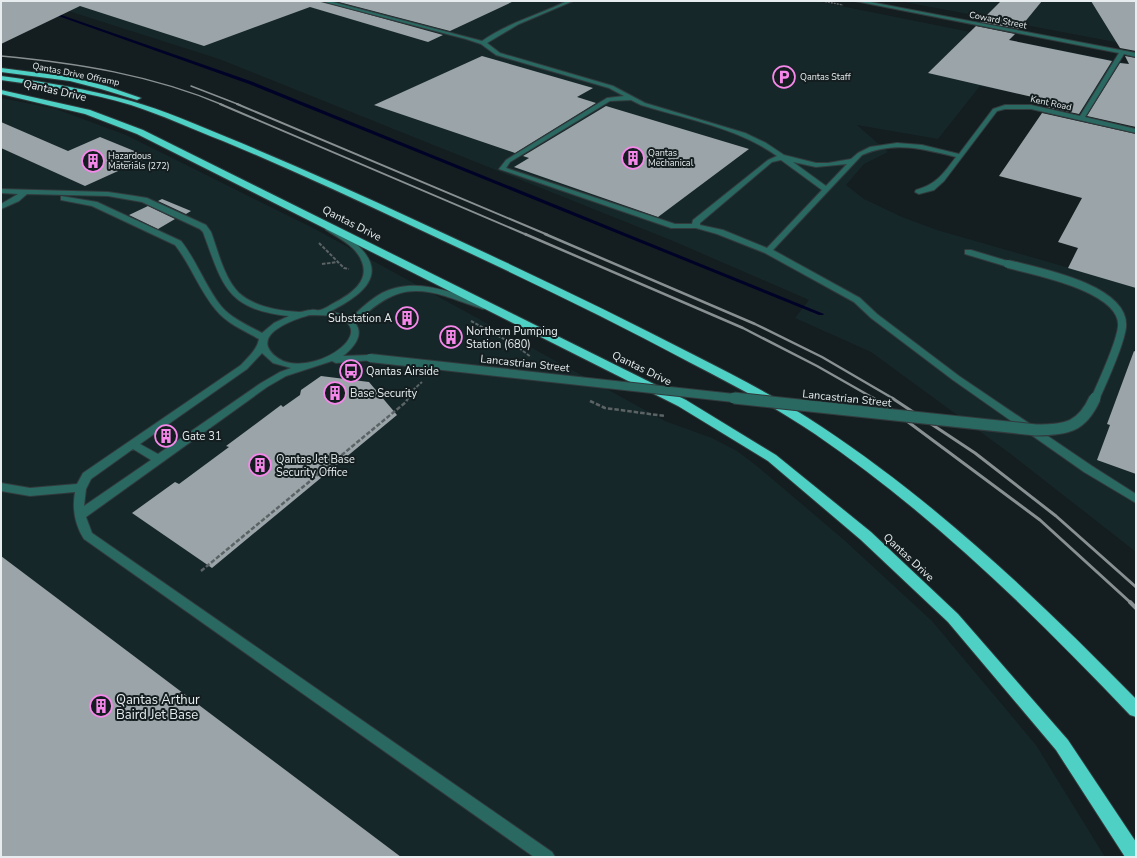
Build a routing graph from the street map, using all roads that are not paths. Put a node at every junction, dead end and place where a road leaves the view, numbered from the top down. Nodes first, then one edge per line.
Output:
1 (323, 1) edge
2 (571, 1) edge
3 (857, 1) edge
4 (483, 43) junction
5 (1123, 52) junction
6 (1136, 55) edge
7 (1, 70) edge
8 (1, 78) edge
9 (1, 92) edge
10 (631, 98) junction
11 (1081, 119) junction
12 (1136, 132) edge
13 (210, 133) junction
14 (960, 156) junction
15 (782, 157) junction
16 (853, 161) junction
17 (826, 189) junction
18 (1, 191) edge
19 (25, 192) junction
20 (919, 192) dead end
21 (1, 207) edge
22 (324, 225) junction
23 (696, 226) junction
24 (768, 251) junction
25 (968, 252) dead end
26 (491, 308) junction
27 (323, 312) junction
28 (298, 314) junction
29 (351, 322) junction
30 (355, 339) junction
31 (264, 340) junction
32 (370, 358) junction
33 (325, 363) junction
34 (309, 366) junction
35 (132, 444) junction
36 (158, 460) junction
37 (1, 487) edge
38 (80, 488) junction
39 (1136, 499) edge
40 (80, 515) junction
41 (1136, 710) edge
42 (547, 857) edge
43 (1135, 857) edge

1 - 4 street
2 - 4 street
3 - 5 street, Coward Street
4 - 10 street
5 - 6 street, Coward Street
5 - 11 street
7 - 13 highway, Qantas Drive Offramp
8 - 13 highway, Qantas Drive
9 - 22 highway, Qantas Drive
10 - 15 street
10 - 23 street
11 - 12 street, Kent Road
11 - 14 street, Kent Road
13 - 41 highway, Qantas Drive
14 - 16 street
14 - 20 street, Kent Road
15 - 16 street
15 - 17 street
15 - 23 street
16 - 17 street
17 - 24 street
18 - 19 street
19 - 21 street
19 - 28 street
19 - 31 street
22 - 26 highway, Qantas Drive
22 - 27 street
23 - 24 street
24 - 39 street
25 - 32 street, Lancastrian Street, bridge
26 - 29 street
26 - 43 highway, Qantas Drive
27 - 28 street
27 - 29 street
28 - 31 street
29 - 30 street
30 - 32 street
30 - 33 street
31 - 34 street
31 - 35 street
32 - 33 street, Lancastrian Street
33 - 34 street
34 - 36 street
35 - 36 street
35 - 38 street
36 - 40 street
37 - 38 street
38 - 40 street
40 - 42 street

